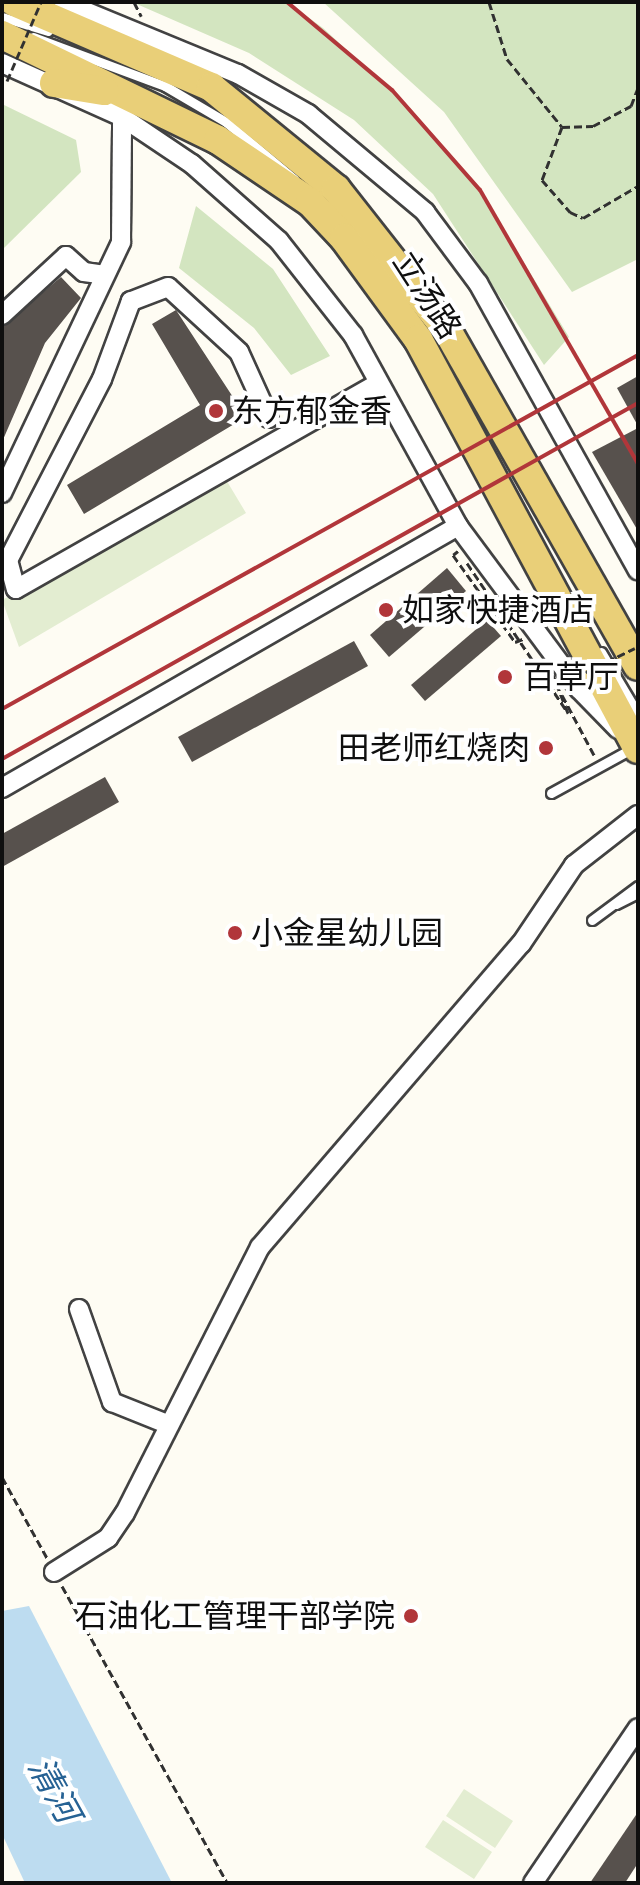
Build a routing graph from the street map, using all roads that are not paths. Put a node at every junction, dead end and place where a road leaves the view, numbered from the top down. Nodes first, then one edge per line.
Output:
1 (14, 2) edge
2 (63, 2) edge
3 (2, 17) edge
4 (129, 29) junction
5 (2, 32) edge
6 (96, 35) junction
7 (5, 72) edge
8 (54, 83) joint
9 (211, 87) junction
10 (130, 107) junction
11 (310, 202) junction
12 (105, 275) junction
13 (2, 315) edge
14 (379, 383) junction
15 (269, 418) dead end
16 (2, 493) edge
17 (510, 507) junction
18 (458, 526) junction
19 (638, 571) edge
20 (636, 657) edge
21 (638, 714) edge
22 (637, 751) edge
23 (2, 788) edge
24 (551, 793) dead end
25 (638, 815) edge
26 (638, 886) edge
27 (638, 893) edge
28 (613, 905) junction
29 (592, 920) dead end
30 (79, 1309) dead end
31 (167, 1424) junction
32 (54, 1572) road end
33 (638, 1728) edge
34 (533, 1883) edge

1 - 6 main road, 立汤路
2 - 4 street, 立汤路
3 - 6 lane
4 - 9 main road
4 - 19 street, 立汤路
5 - 10 main road, 立汤路
5 - 11 lane
6 - 9 main road, 立汤路
7 - 8 street
8 - 10 main road
9 - 20 main road, 立汤路
10 - 11 main road, 立汤路
10 - 12 street
10 - 14 street, 立汤路
11 - 17 main road, 立汤路
12 - 13 street
12 - 16 street
14 - 15 street
14 - 18 street, 立汤路
17 - 21 lane
17 - 22 main road, 立汤路
18 - 22 street, 立汤路
18 - 23 street
22 - 24 lane
25 - 31 street
26 - 28 lane
27 - 28 lane
28 - 29 lane
30 - 31 street
31 - 32 street
33 - 34 street

